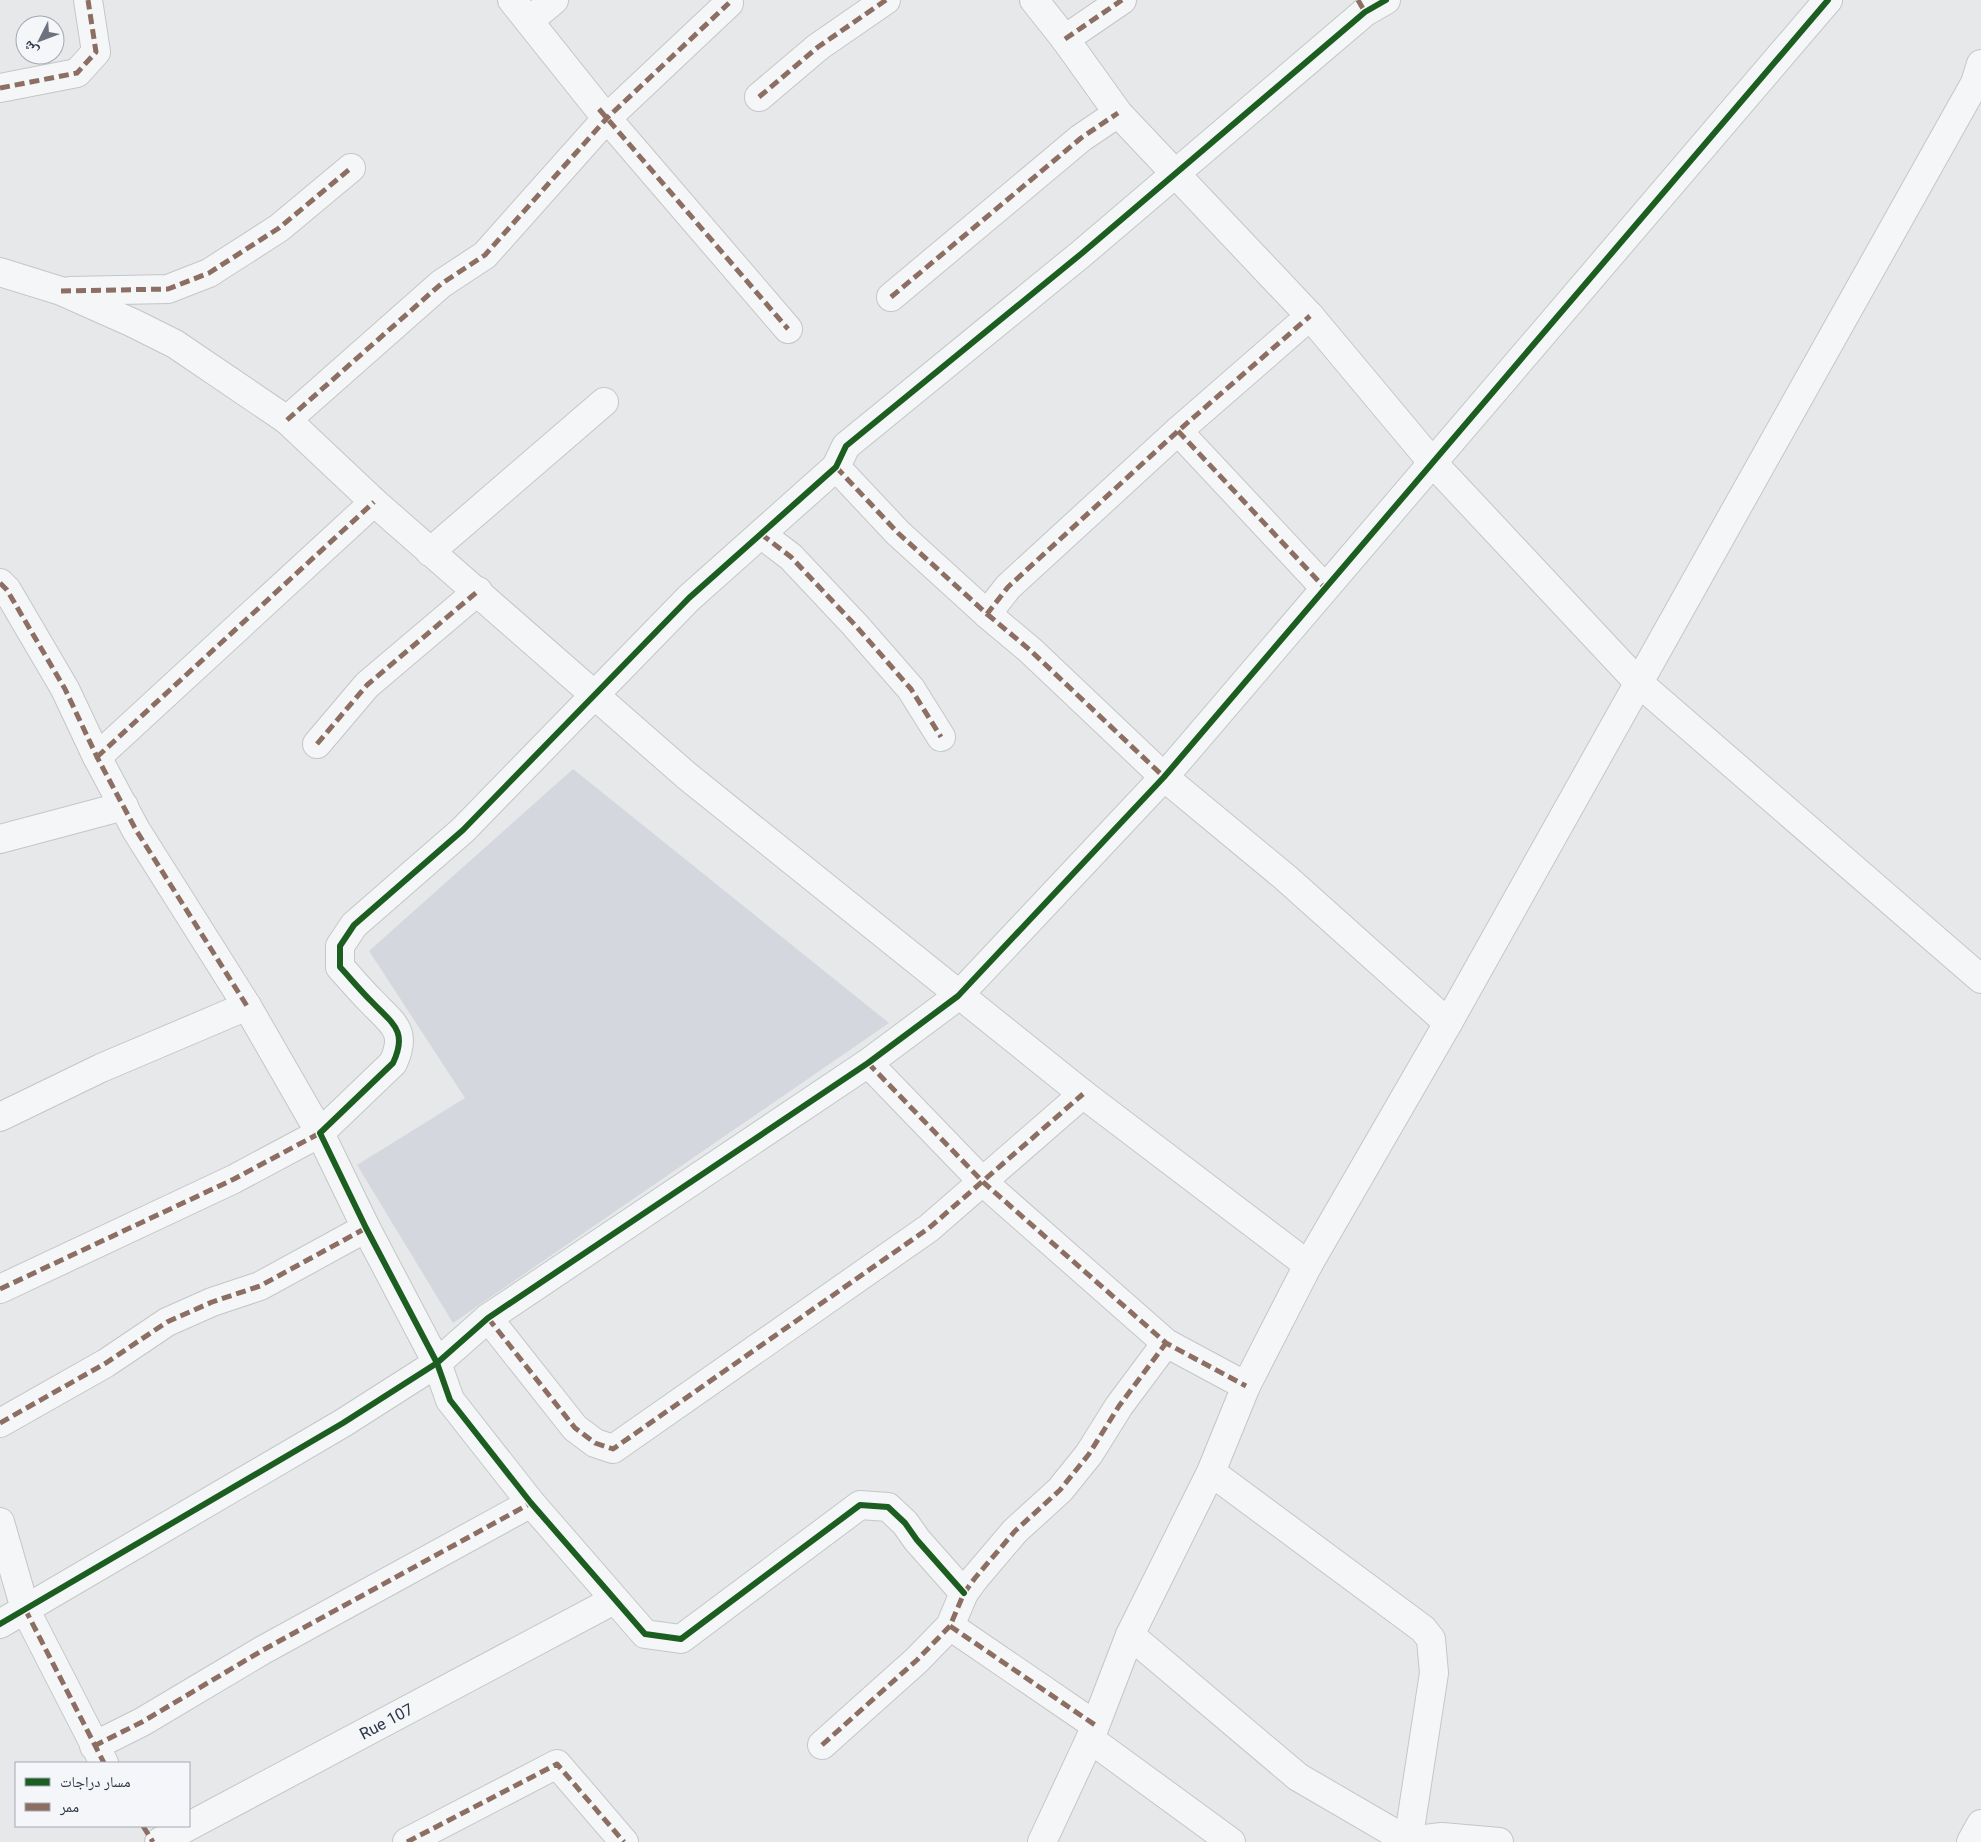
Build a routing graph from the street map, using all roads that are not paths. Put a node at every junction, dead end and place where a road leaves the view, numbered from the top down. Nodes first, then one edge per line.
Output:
1 (88, 0) edge
2 (512, 0) edge
3 (554, 0) edge
4 (886, 0) edge
5 (1034, 0) edge
6 (1122, 0) edge
7 (1828, 0) edge
8 (729, 4) dead end
9 (1369, 4) edge
10 (529, 21) junction
11 (1065, 39) junction
12 (1979, 78) edge
13 (0, 88) edge
14 (760, 97) dead end
15 (1118, 113) junction
16 (607, 118) junction
17 (351, 168) dead end
18 (1176, 173) junction
19 (0, 272) edge
20 (60, 292) junction
21 (891, 297) dead end
22 (1310, 316) junction
23 (788, 329) dead end
24 (604, 402) dead end
25 (287, 420) junction
26 (1178, 431) junction
27 (1432, 462) junction
28 (836, 467) junction
29 (374, 502) junction
30 (761, 534) junction
31 (430, 552) junction
32 (0, 583) edge
33 (1324, 587) junction
34 (478, 591) junction
35 (987, 614) junction
36 (1639, 683) junction
37 (593, 696) junction
38 (941, 737) dead end
39 (317, 744) dead end
40 (97, 757) junction
41 (1164, 777) junction
42 (124, 806) junction
43 (0, 839) edge
44 (1981, 979) edge
45 (958, 996) junction
46 (247, 1006) junction
47 (1448, 1023) junction
48 (868, 1063) junction
49 (1082, 1094) junction
50 (0, 1117) edge
51 (320, 1133) junction
52 (983, 1182) junction
53 (366, 1228) junction
54 (1308, 1265) junction
55 (0, 1289) edge
56 (488, 1318) junction
57 (1166, 1343) junction
58 (437, 1362) junction
59 (1246, 1386) junction
60 (0, 1423) edge
61 (1211, 1472) junction
62 (531, 1503) junction
63 (0, 1522) edge
64 (964, 1593) junction
65 (614, 1600) junction
66 (25, 1609) junction
67 (0, 1624) edge
68 (950, 1626) junction
69 (1130, 1635) junction
70 (1093, 1732) junction
71 (822, 1745) dead end
72 (99, 1755) edge
73 (1981, 1824) edge
74 (190, 1826) edge
75 (144, 1827) edge
76 (187, 1827) edge
77 (1408, 1841) edge
78 (153, 1842) edge
79 (159, 1842) edge
80 (407, 1842) edge
81 (624, 1842) edge
82 (1042, 1842) edge
83 (1231, 1842) edge
84 (1499, 1842) edge
85 (1971, 1842) edge

1 - 13 street
2 - 10 street
3 - 10 street
4 - 14 street
5 - 11 street
6 - 11 street
7 - 27 street
8 - 16 street
9 - 18 street
10 - 16 street
11 - 15 street
12 - 36 street
15 - 18 street
15 - 21 street
16 - 23 street
16 - 25 street
17 - 20 street
18 - 22 street
18 - 28 street
19 - 20 street
20 - 25 street
22 - 26 street
22 - 27 street
24 - 31 street
25 - 29 street
26 - 33 street
26 - 35 street
27 - 33 street
27 - 36 street
28 - 30 street
28 - 35 street
29 - 31 street
29 - 40 street
30 - 37 street
30 - 38 street
31 - 34 street
32 - 40 street
33 - 41 street
34 - 37 street
34 - 39 street
35 - 41 street
36 - 44 street
36 - 47 street
37 - 45 street
37 - 51 street
40 - 42 street
41 - 45 street
41 - 47 street
42 - 43 street
42 - 46 street
45 - 48 street
45 - 49 street
46 - 50 street
46 - 51 street
47 - 54 street
48 - 52 street
48 - 56 street
49 - 52 street
49 - 54 street
51 - 53 street
51 - 55 street
52 - 56 street
52 - 57 street
53 - 58 street
53 - 60 street
54 - 59 street
56 - 58 street
57 - 59 street
57 - 64 street
58 - 62 street
58 - 66 street
59 - 61 street
61 - 69 street
61 - 77 street
62 - 65 street
62 - 72 street
63 - 66 street
64 - 65 street
64 - 68 street
65 - 74 street, Rue 107
66 - 67 street
66 - 72 street
68 - 70 street
68 - 71 street
69 - 70 street
69 - 77 street
70 - 82 street
70 - 83 street
73 - 85 street
75 - 78 street
76 - 79 street, Rue 107
77 - 84 street
80 - 81 street

